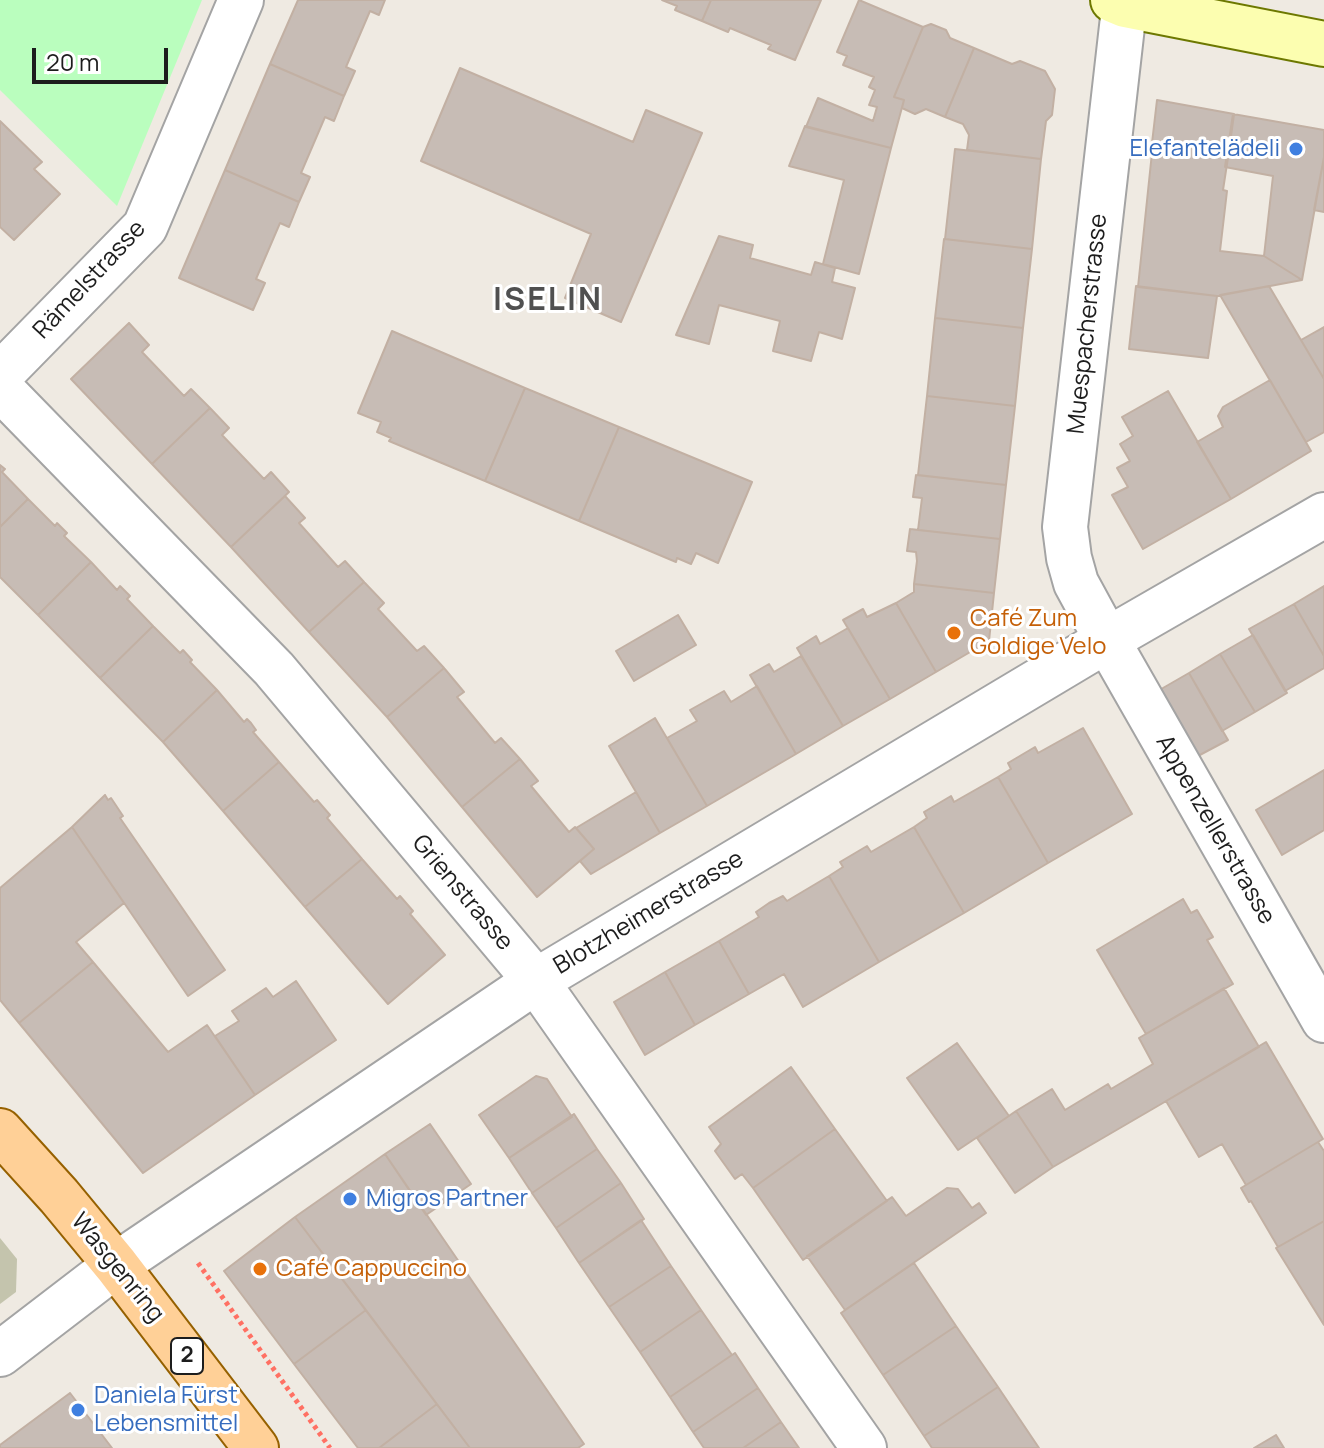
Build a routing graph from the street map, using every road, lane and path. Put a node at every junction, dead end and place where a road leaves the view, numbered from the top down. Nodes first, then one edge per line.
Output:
1 (241, 0) edge
2 (1121, 2) edge
3 (1324, 44) edge
4 (0, 375) edge
5 (0, 388) edge
6 (1324, 515) edge
7 (1107, 640) junction
8 (536, 981) junction
9 (1324, 1020) edge
10 (0, 1131) edge
11 (173, 1228) junction
12 (116, 1265) junction
13 (0, 1354) edge
14 (256, 1448) edge
15 (330, 1448) edge
16 (864, 1448) edge

1 - 4 street, Rämelstrasse
2 - 3 street
2 - 7 street, Muespacherstrasse
5 - 8 street, Grienstrasse
6 - 7 street, Blotzheimerstrasse
7 - 8 street, Blotzheimerstrasse
7 - 9 street, Appenzellerstrasse
8 - 11 street, Blotzheimerstrasse
8 - 16 street, Grienstrasse
10 - 12 main road, Wasgenring / 2
11 - 12 street, Blotzheimerstrasse
11 - 15 path
12 - 13 street, Blotzheimerstrasse
12 - 14 main road, Wasgenring / 2

